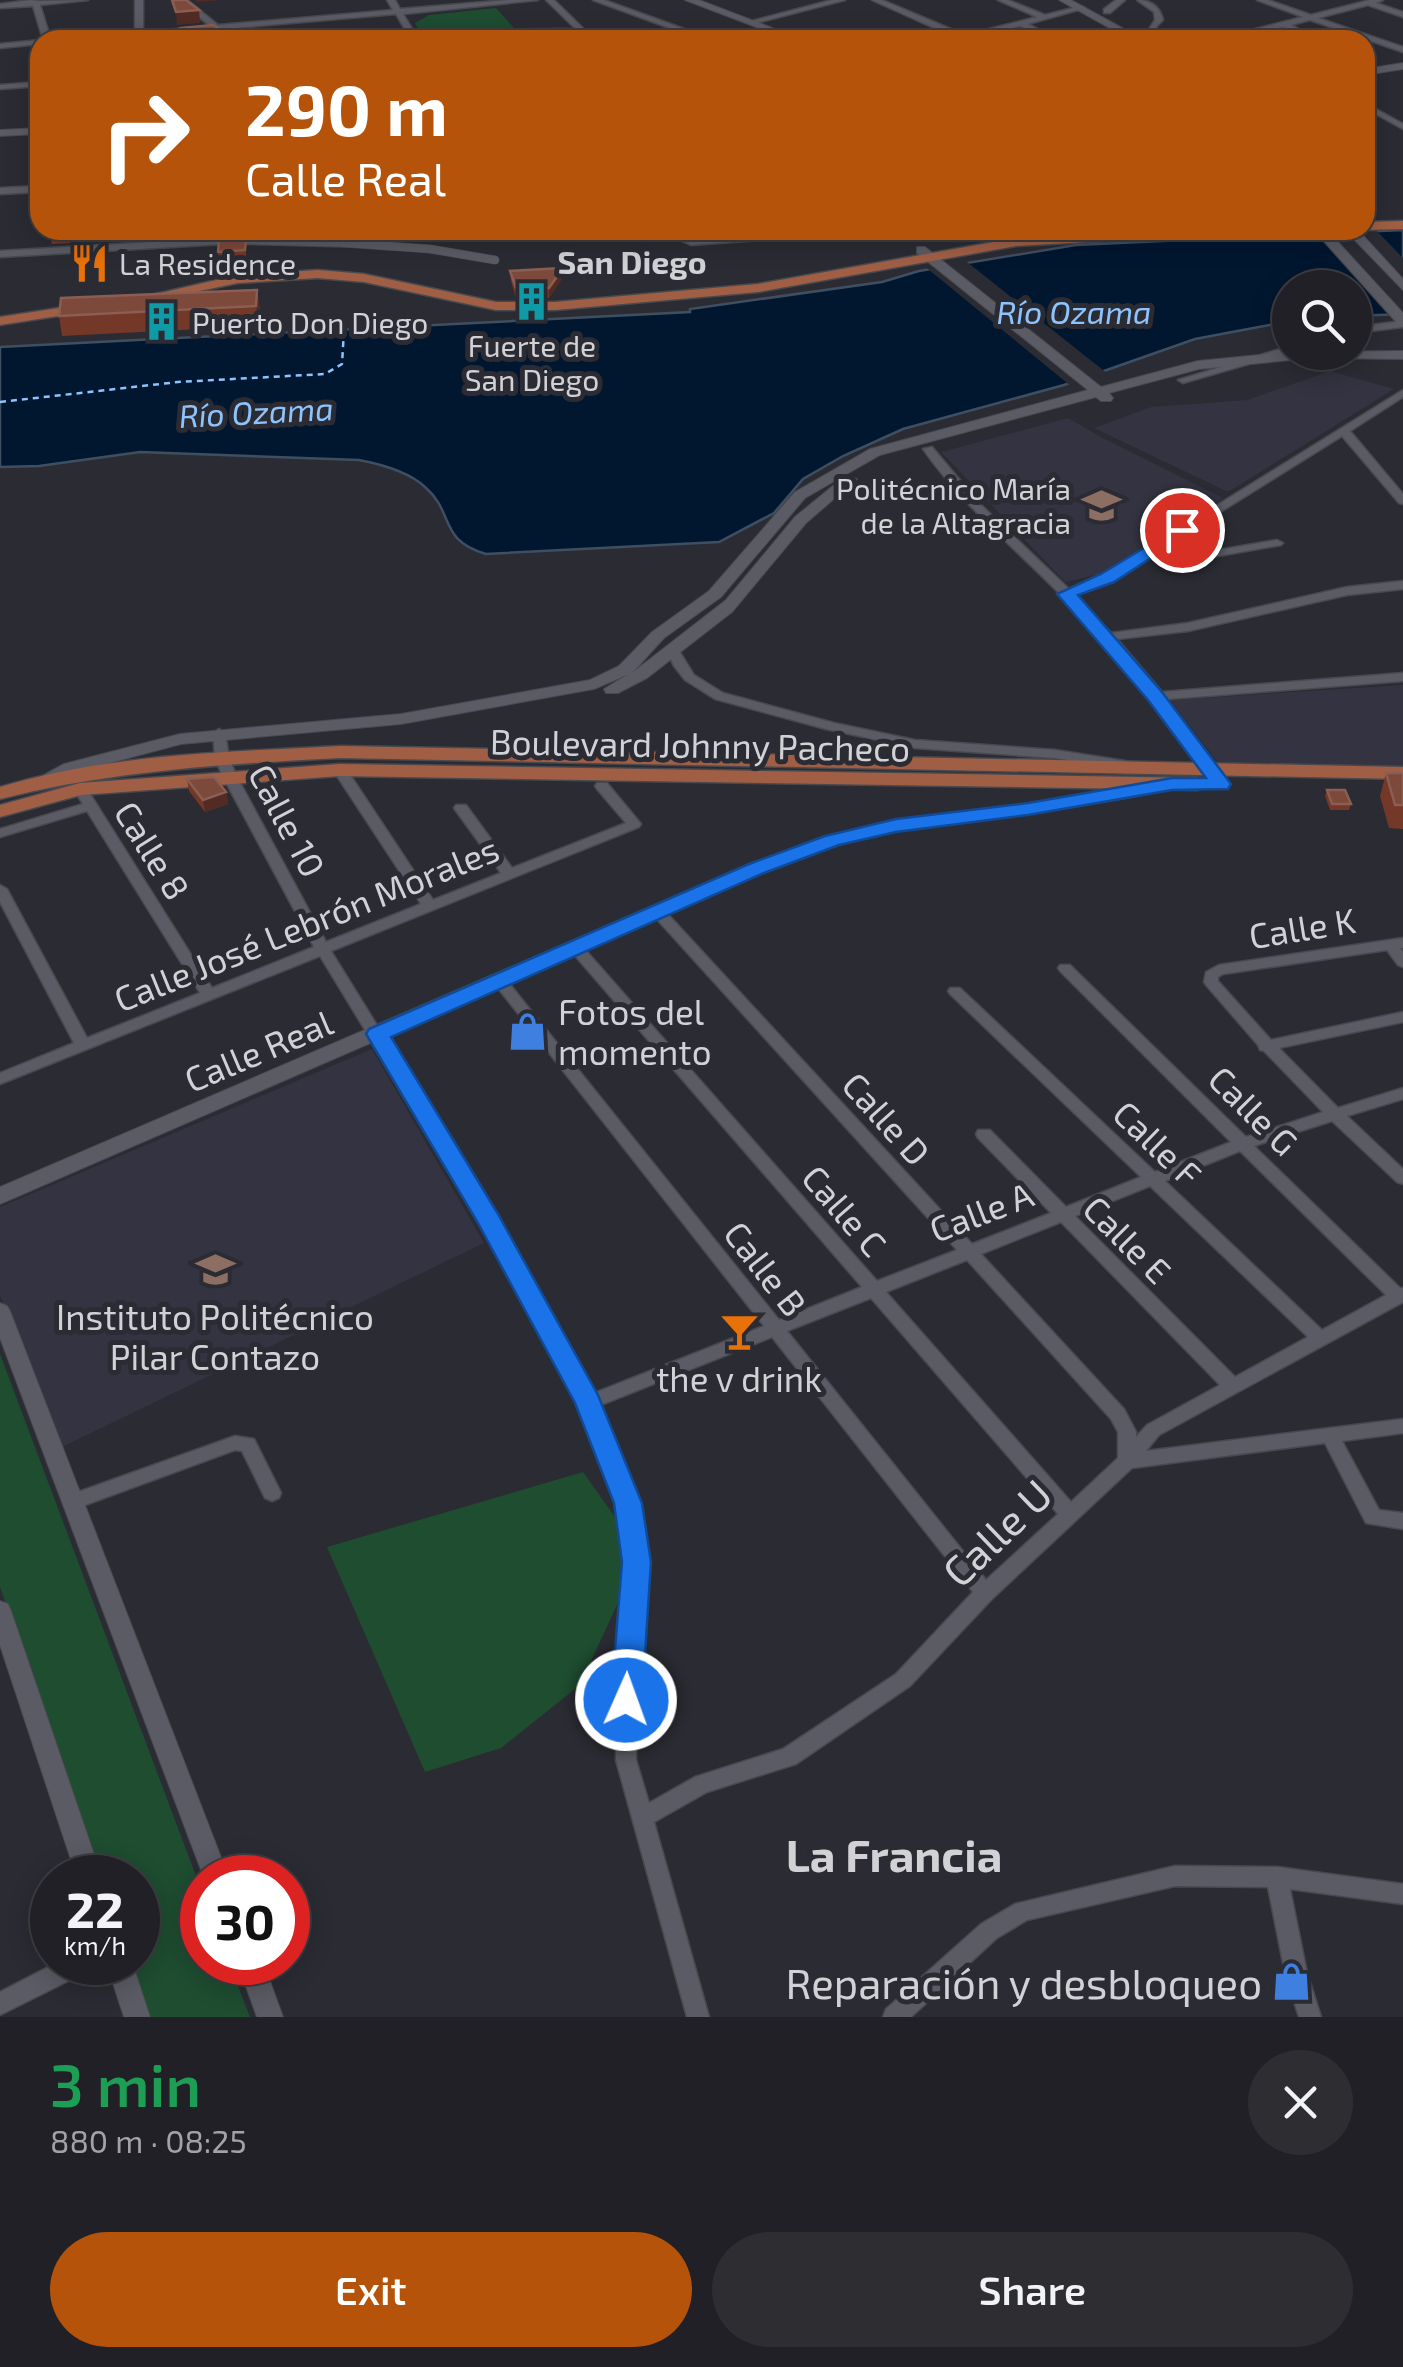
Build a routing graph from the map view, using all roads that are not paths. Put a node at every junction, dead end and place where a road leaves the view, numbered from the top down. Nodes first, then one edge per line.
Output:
1 (84, 0) edge
2 (139, 0) edge
3 (182, 0) edge
4 (391, 0) edge
5 (451, 0) edge
6 (534, 0) edge
7 (550, 0) edge
8 (597, 0) edge
9 (690, 0) edge
10 (841, 0) edge
11 (876, 0) edge
12 (1002, 0) edge
13 (1064, 0) edge
14 (1120, 0) edge
15 (1141, 0) edge
16 (1261, 0) edge
17 (1379, 0) edge
18 (36, 2) edge
19 (506, 2) edge
20 (1368, 3) junction
21 (1083, 4) edge
22 (0, 6) edge
23 (459, 8) junction
24 (1108, 11) junction
25 (400, 14) junction
26 (1403, 15) edge
27 (1044, 17) junction
28 (1312, 18) junction
29 (752, 22) junction
30 (1020, 23) junction
31 (1286, 25) junction
32 (41, 30) edge
33 (139, 30) edge
34 (220, 30) joint
35 (409, 30) edge
36 (581, 30) edge
37 (683, 30) edge
38 (773, 30) edge
39 (946, 30) edge
40 (997, 30) edge
41 (1035, 30) edge
42 (1123, 30) edge
43 (1138, 30) edge
44 (1154, 30) edge
45 (1264, 30) edge
46 (1296, 30) edge
47 (1346, 30) edge
48 (1375, 40) edge
49 (30, 43) edge
50 (0, 46) edge
51 (1403, 50) edge
52 (1403, 66) edge
53 (1375, 69) edge
54 (1375, 70) edge
55 (1378, 70) junction
56 (30, 84) edge
57 (0, 86) edge
58 (1375, 111) edge
59 (1403, 126) edge
60 (30, 132) edge
61 (0, 133) edge
62 (30, 190) edge
63 (0, 191) edge
64 (1375, 214) edge
65 (1403, 214) edge
66 (1403, 225) edge
67 (1375, 226) edge
68 (1017, 240) edge
69 (1040, 240) edge
70 (1329, 240) edge
71 (1360, 240) edge
72 (224, 241) joint
73 (0, 254) edge
74 (929, 256) junction
75 (495, 260) dead end
76 (1403, 286) edge
77 (0, 318) edge
78 (1403, 325) edge
79 (1372, 331) edge
80 (1272, 346) edge
81 (1272, 354) edge
82 (1272, 356) edge
83 (1372, 356) edge
84 (1254, 358) junction
85 (1403, 358) edge
86 (1198, 365) junction
87 (1183, 380) junction
88 (1097, 391) junction
89 (1403, 393) edge
90 (1345, 432) junction
91 (928, 449) junction
92 (1403, 501) edge
93 (1276, 543) dead end
94 (1149, 550) junction
95 (1403, 585) edge
96 (1066, 594) junction
97 (1105, 637) junction
98 (672, 649) junction
99 (1403, 678) edge
100 (1155, 696) junction
101 (304, 729) junction
102 (220, 733) junction
103 (225, 767) junction
104 (1134, 767) junction
105 (340, 770) junction
106 (1403, 773) edge
107 (1217, 777) junction
108 (44, 780) junction
109 (1172, 784) junction
110 (602, 786) dead end
111 (1403, 787) edge
112 (0, 794) edge
113 (85, 798) junction
114 (461, 808) dead end
115 (0, 811) edge
116 (0, 833) edge
117 (509, 874) junction
118 (0, 889) edge
119 (429, 905) junction
120 (659, 913) junction
121 (1396, 943) edge
122 (322, 948) junction
123 (576, 948) junction
124 (1403, 962) edge
125 (1065, 968) dead end
126 (499, 980) junction
127 (955, 990) dead end
128 (208, 993) junction
129 (1403, 1017) edge
130 (377, 1034) junction
131 (83, 1045) junction
132 (1265, 1046) junction
133 (0, 1079) edge
134 (1403, 1093) edge
135 (1332, 1114) junction
136 (984, 1134) dead end
137 (1241, 1144) junction
138 (1403, 1178) edge
139 (1153, 1179) junction
140 (0, 1196) edge
141 (1062, 1217) junction
142 (969, 1252) junction
143 (875, 1290) junction
144 (1400, 1296) edge
145 (0, 1312) edge
146 (774, 1330) junction
147 (1320, 1338) junction
148 (1231, 1385) junction
149 (588, 1403) junction
150 (1403, 1426) edge
151 (1330, 1435) junction
152 (1127, 1462) junction
153 (272, 1492) dead end
154 (74, 1501) junction
155 (1068, 1512) junction
156 (1403, 1521) edge
157 (985, 1593) junction
158 (0, 1611) edge
159 (642, 1818) junction
160 (82, 1855) edge
161 (208, 1855) edge
162 (1277, 1877) junction
163 (1403, 1894) edge
164 (37, 1985) edge
165 (127, 1985) edge
166 (258, 1985) edge
167 (0, 2004) edge
168 (137, 2017) edge
169 (270, 2017) edge
170 (698, 2017) edge
171 (894, 2017) edge
172 (1310, 2017) edge

1 - 18 street
2 - 33 street
3 - 34 street
4 - 25 street
5 - 23 street
6 - 19 street
7 - 36 street
8 - 37 street
9 - 29 main road
10 - 29 street
11 - 39 street
12 - 27 street
13 - 21 main road
14 - 24 street
15 - 44 street
16 - 28 street
17 - 20 street
18 - 22 street
18 - 32 street
19 - 23 street
20 - 26 street
20 - 28 street
21 - 24 main road
21 - 27 street
21 - 42 main road
23 - 25 street
24 - 43 main road
25 - 34 street
25 - 35 street
27 - 30 street
28 - 31 street
28 - 47 street
29 - 38 main road
30 - 40 street
30 - 41 street
31 - 45 street
31 - 46 street
48 - 51 street
49 - 50 street
52 - 55 main road
53 - 55 street
54 - 55 main road
56 - 57 street
58 - 59 street
60 - 61 street
62 - 63 street
64 - 65 main road
66 - 67 main road
68 - 74 main road
69 - 74 main road
70 - 78 main road
71 - 76 main road
72 - 73 street
72 - 75 street
74 - 77 main road
74 - 88 main road
78 - 79 street
80 - 86 street
81 - 84 street
82 - 84 main road
83 - 85 main road
84 - 86 main road
84 - 87 street
85 - 87 main road
86 - 88 main road
87 - 88 main road
88 - 91 main road
88 - 101 main road
89 - 90 street
90 - 92 street
90 - 94 street
91 - 96 street
91 - 98 main road
93 - 94 street
94 - 96 street
95 - 97 street
96 - 97 street
97 - 100 street
98 - 101 main road
98 - 104 street, Boulevard Johnny Pacheco
99 - 100 street
100 - 107 street
101 - 102 main road
102 - 103 street, Calle 10
102 - 108 main road
103 - 104 main road, Boulevard Johnny Pacheco
103 - 105 main road, Boulevard Johnny Pacheco
103 - 108 main road, Boulevard Johnny Pacheco
103 - 113 main road, Boulevard Johnny Pacheco
103 - 122 street, Calle 10
104 - 107 main road, Boulevard Johnny Pacheco
105 - 109 main road, Boulevard Johnny Pacheco
105 - 119 street
106 - 107 main road, Boulevard Johnny Pacheco
107 - 109 main road, Boulevard Johnny Pacheco
107 - 111 main road, Boulevard Johnny Pacheco
108 - 112 main road, Boulevard Johnny Pacheco
109 - 120 main road, Calle Real
110 - 117 street, Calle José Lebrón Morales
113 - 115 main road, Boulevard Johnny Pacheco
113 - 116 street
113 - 128 street, Calle 8
114 - 117 street
117 - 119 street, Calle José Lebrón Morales
118 - 131 street
119 - 122 street, Calle José Lebrón Morales
120 - 123 main road, Calle Real
120 - 142 street, Calle D
121 - 124 street
121 - 132 street, Calle K
122 - 128 street, Calle José Lebrón Morales
122 - 130 street, Calle 10
123 - 126 main road, Calle Real
123 - 143 street, Calle C
125 - 137 street, Calle G
126 - 130 main road, Calle Real
126 - 146 street, Calle B
127 - 139 street, Calle F
128 - 131 street, Calle José Lebrón Morales
129 - 132 street
130 - 140 main road, Calle Real
130 - 149 street, Calle 10
131 - 133 street, Calle José Lebrón Morales
132 - 135 street
134 - 135 street, Calle A
135 - 137 street, Calle A
135 - 138 street
136 - 141 street, Calle E
137 - 139 street, Calle A
137 - 144 street, Calle G
139 - 141 street, Calle A
139 - 147 street, Calle F
141 - 142 street, Calle A
141 - 148 street, Calle E
142 - 143 street, Calle A
142 - 152 street, Calle D
143 - 146 street, Calle A
143 - 155 street, Calle C
144 - 147 street, Calle U
145 - 154 street
146 - 149 street, Calle A
146 - 157 street, Calle B
147 - 148 street, Calle U
148 - 152 street, Calle U
149 - 159 street, Calle 10
150 - 151 street
151 - 152 street
151 - 156 street
152 - 155 street, Calle U
153 - 154 street
154 - 161 street
155 - 157 street, Calle U
157 - 159 street, Calle U
158 - 160 street
159 - 170 street, Calle 10
162 - 163 street
162 - 171 street
162 - 172 street
164 - 167 street
165 - 168 street
166 - 169 street

